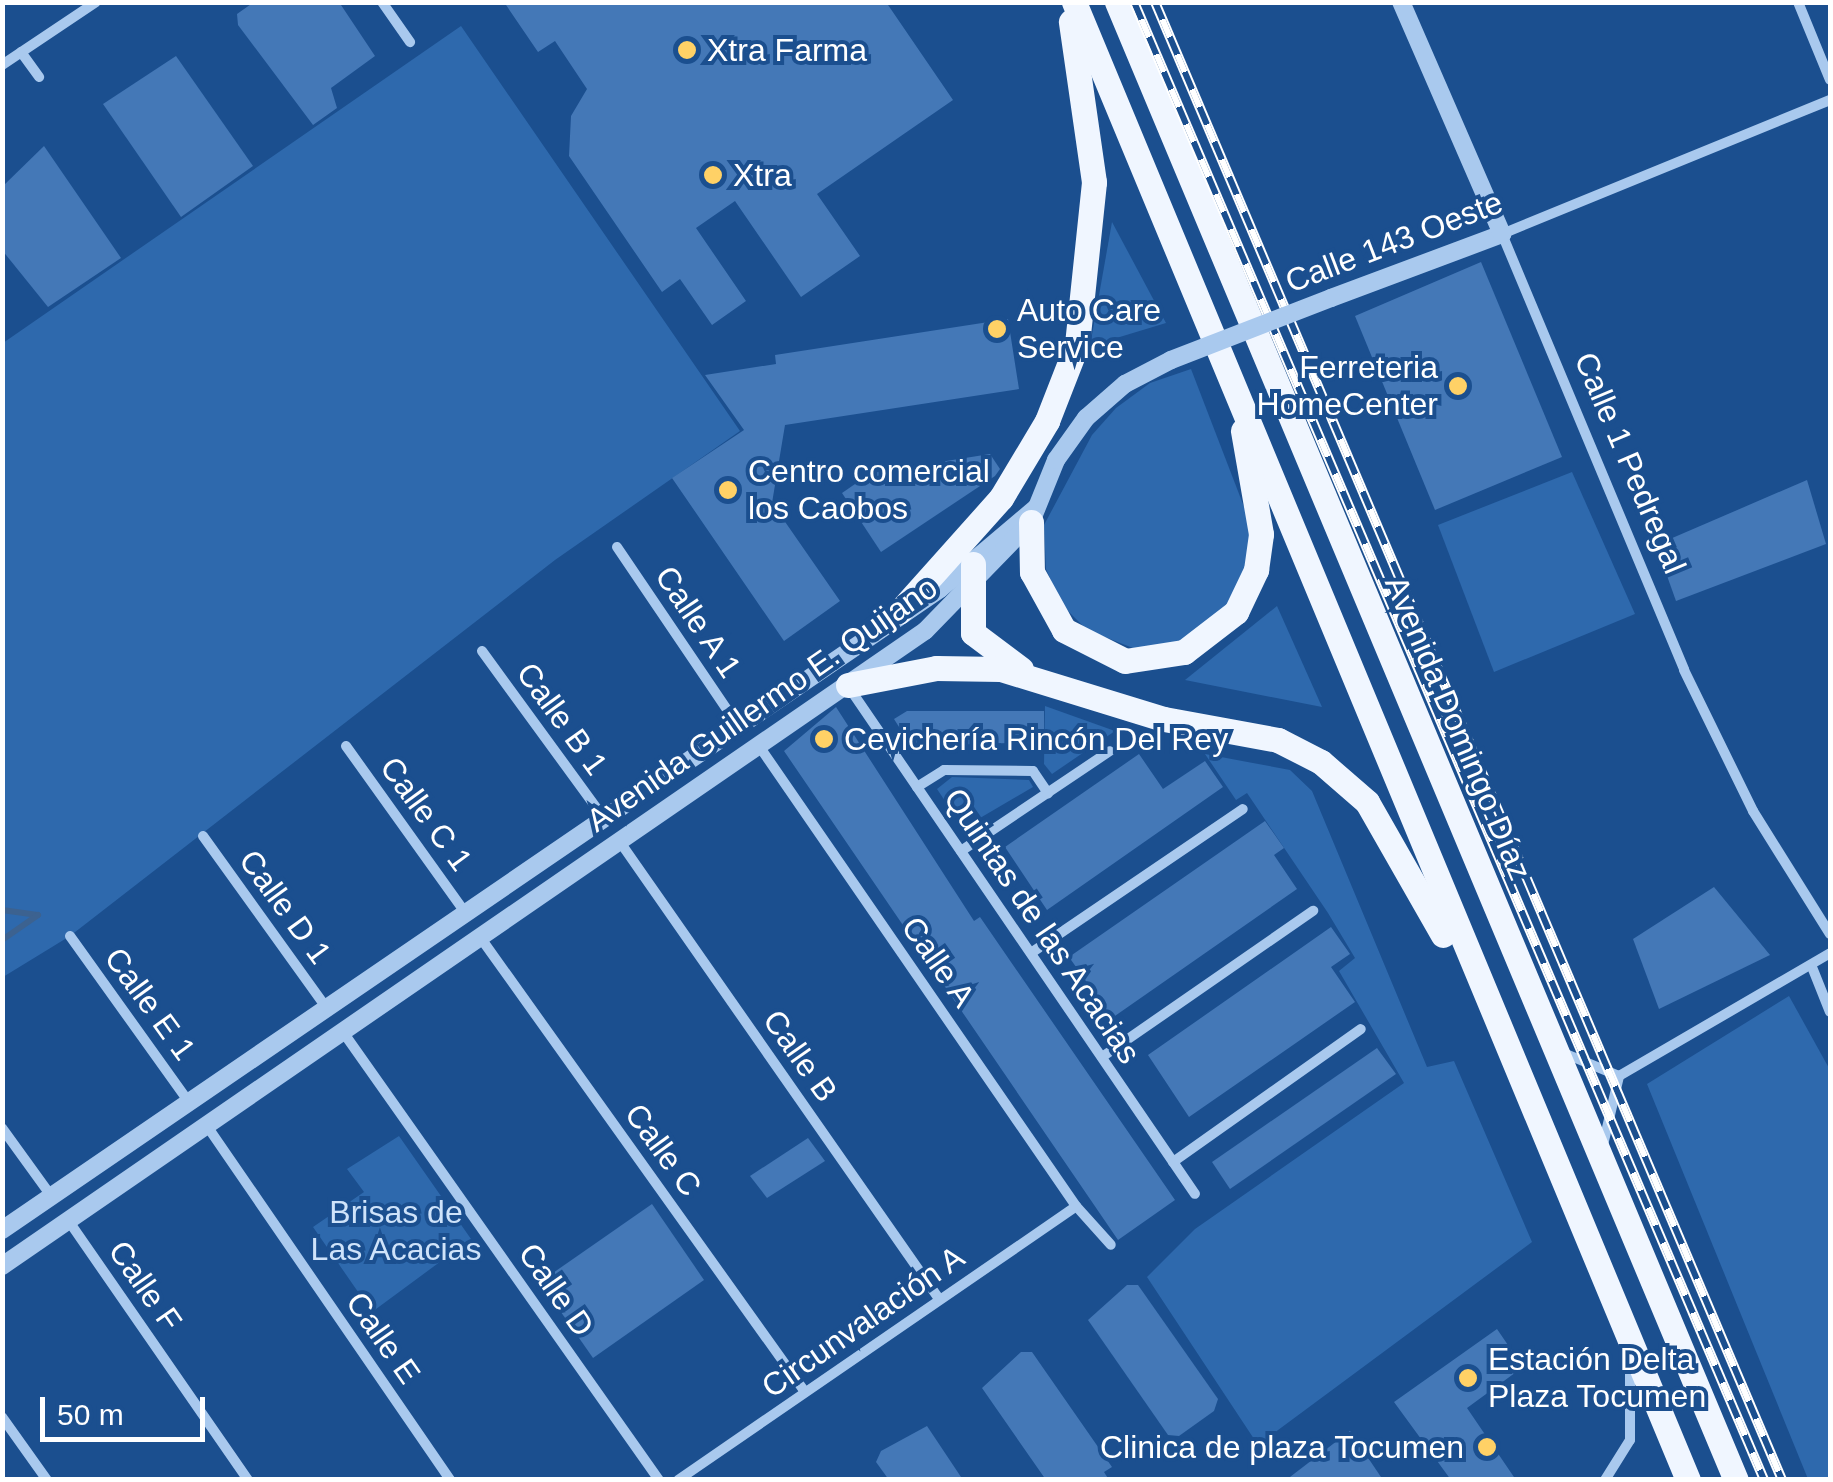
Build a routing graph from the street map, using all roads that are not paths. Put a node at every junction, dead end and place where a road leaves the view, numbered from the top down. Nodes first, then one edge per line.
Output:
1 (96, 2) edge
2 (382, 2) edge
3 (1071, 2) edge
4 (1117, 2) edge
5 (1401, 2) edge
6 (1798, 2) edge
7 (410, 42) dead end
8 (22, 52) junction
9 (2, 65) edge
10 (38, 77) dead end
11 (1830, 80) edge
12 (1830, 100) edge
13 (1502, 234) junction
14 (1234, 377) junction
15 (1034, 515) junction
16 (617, 547) dead end
17 (973, 564) junction
18 (968, 595) junction
19 (899, 612) junction
20 (482, 651) dead end
21 (1033, 675) junction
22 (848, 685) junction
23 (738, 724) junction
24 (346, 746) dead end
25 (759, 746) junction
26 (1110, 751) dead end
27 (917, 787) junction
28 (1048, 793) junction
29 (629, 799) junction
30 (1242, 809) dead end
31 (602, 817) junction
32 (646, 824) junction
33 (203, 836) dead end
34 (620, 842) junction
35 (961, 851) junction
36 (1313, 911) dead end
37 (465, 912) junction
38 (1830, 934) edge
39 (70, 936) dead end
40 (480, 938) junction
41 (1830, 953) edge
42 (1031, 954) junction
43 (1812, 968) junction
44 (326, 1008) junction
45 (1830, 1012) edge
46 (1360, 1029) dead end
47 (343, 1032) junction
48 (1552, 1034) junction
49 (1102, 1057) junction
50 (1515, 1075) junction
51 (1619, 1076) junction
52 (189, 1102) junction
53 (207, 1126) junction
54 (2, 1128) edge
55 (1173, 1162) junction
56 (1606, 1166) junction
57 (1195, 1194) dead end
58 (52, 1196) junction
59 (1076, 1206) junction
60 (68, 1220) junction
61 (2, 1230) edge
62 (1111, 1244) dead end
63 (2, 1266) edge
64 (939, 1300) junction
65 (1628, 1341) junction
66 (805, 1392) junction
67 (2, 1417) edge
68 (46, 1480) edge
69 (248, 1480) edge
70 (450, 1480) edge
71 (660, 1480) edge
72 (678, 1480) edge
73 (1606, 1480) edge
74 (1688, 1480) edge
75 (1736, 1480) edge

1 - 8 street
2 - 7 street
3 - 14 main road
3 - 19 main road
4 - 48 main road, Avenida Domingo Díaz
5 - 13 street, Calle 1 Pedregal
6 - 11 street
8 - 9 street
8 - 10 street
12 - 13 street, Calle 143 Oeste
13 - 15 street, Calle 143 Oeste, bridge
13 - 38 street, Calle 1 Pedregal
14 - 15 main road
14 - 50 main road
15 - 17 street, Avenida Guillermo E. Quijano
15 - 18 street, Avenida Guillermo E. Quijano
16 - 23 street, Calle A 1
17 - 18 main road
17 - 19 street, Avenida Guillermo E. Quijano
18 - 21 main road
18 - 22 street, Avenida Guillermo E. Quijano
19 - 23 street, Avenida Guillermo E. Quijano
20 - 31 street, Calle B 1
21 - 22 main road
21 - 50 main road
22 - 25 street, Avenida Guillermo E. Quijano
22 - 27 street, Quintas de las Acacias
23 - 29 street, Avenida Guillermo E. Quijano
24 - 37 street, Calle C 1
25 - 32 street, Avenida Guillermo E. Quijano
25 - 59 street, Calle A
26 - 28 street
27 - 28 street
27 - 35 street, Quintas de las Acacias
28 - 35 street
29 - 31 street, Avenida Guillermo E. Quijano
29 - 32 street
30 - 42 street
31 - 37 street, Avenida Guillermo E. Quijano
32 - 34 street, Avenida Guillermo E. Quijano
33 - 44 street, Calle D 1
34 - 40 street, Avenida Guillermo E. Quijano
34 - 64 street, Calle B
35 - 42 street, Quintas de las Acacias
36 - 49 street
37 - 44 street, Avenida Guillermo E. Quijano
39 - 52 street, Calle E 1
40 - 47 street, Avenida Guillermo E. Quijano
40 - 66 street, Calle C
41 - 43 street
42 - 49 street, Quintas de las Acacias
43 - 45 street
43 - 51 street
44 - 52 street, Avenida Guillermo E. Quijano
46 - 55 street
47 - 53 street, Avenida Guillermo E. Quijano
47 - 71 street, Calle D
48 - 51 street
48 - 56 main road, Avenida Domingo Díaz
49 - 55 street, Quintas de las Acacias
50 - 65 main road
51 - 56 street
52 - 58 street, Avenida Guillermo E. Quijano
53 - 60 street, Avenida Guillermo E. Quijano
53 - 70 street, Calle E
54 - 58 street
55 - 57 street, Quintas de las Acacias
56 - 75 main road, Avenida Domingo Díaz
58 - 61 street, Avenida Guillermo E. Quijano
59 - 62 street, Calle A
59 - 64 street, Circunvalación A
60 - 63 street, Avenida Guillermo E. Quijano
60 - 69 street, Calle F
64 - 66 street, Circunvalación A
65 - 73 street
65 - 74 main road
66 - 72 street, Circunvalación A
67 - 68 street

